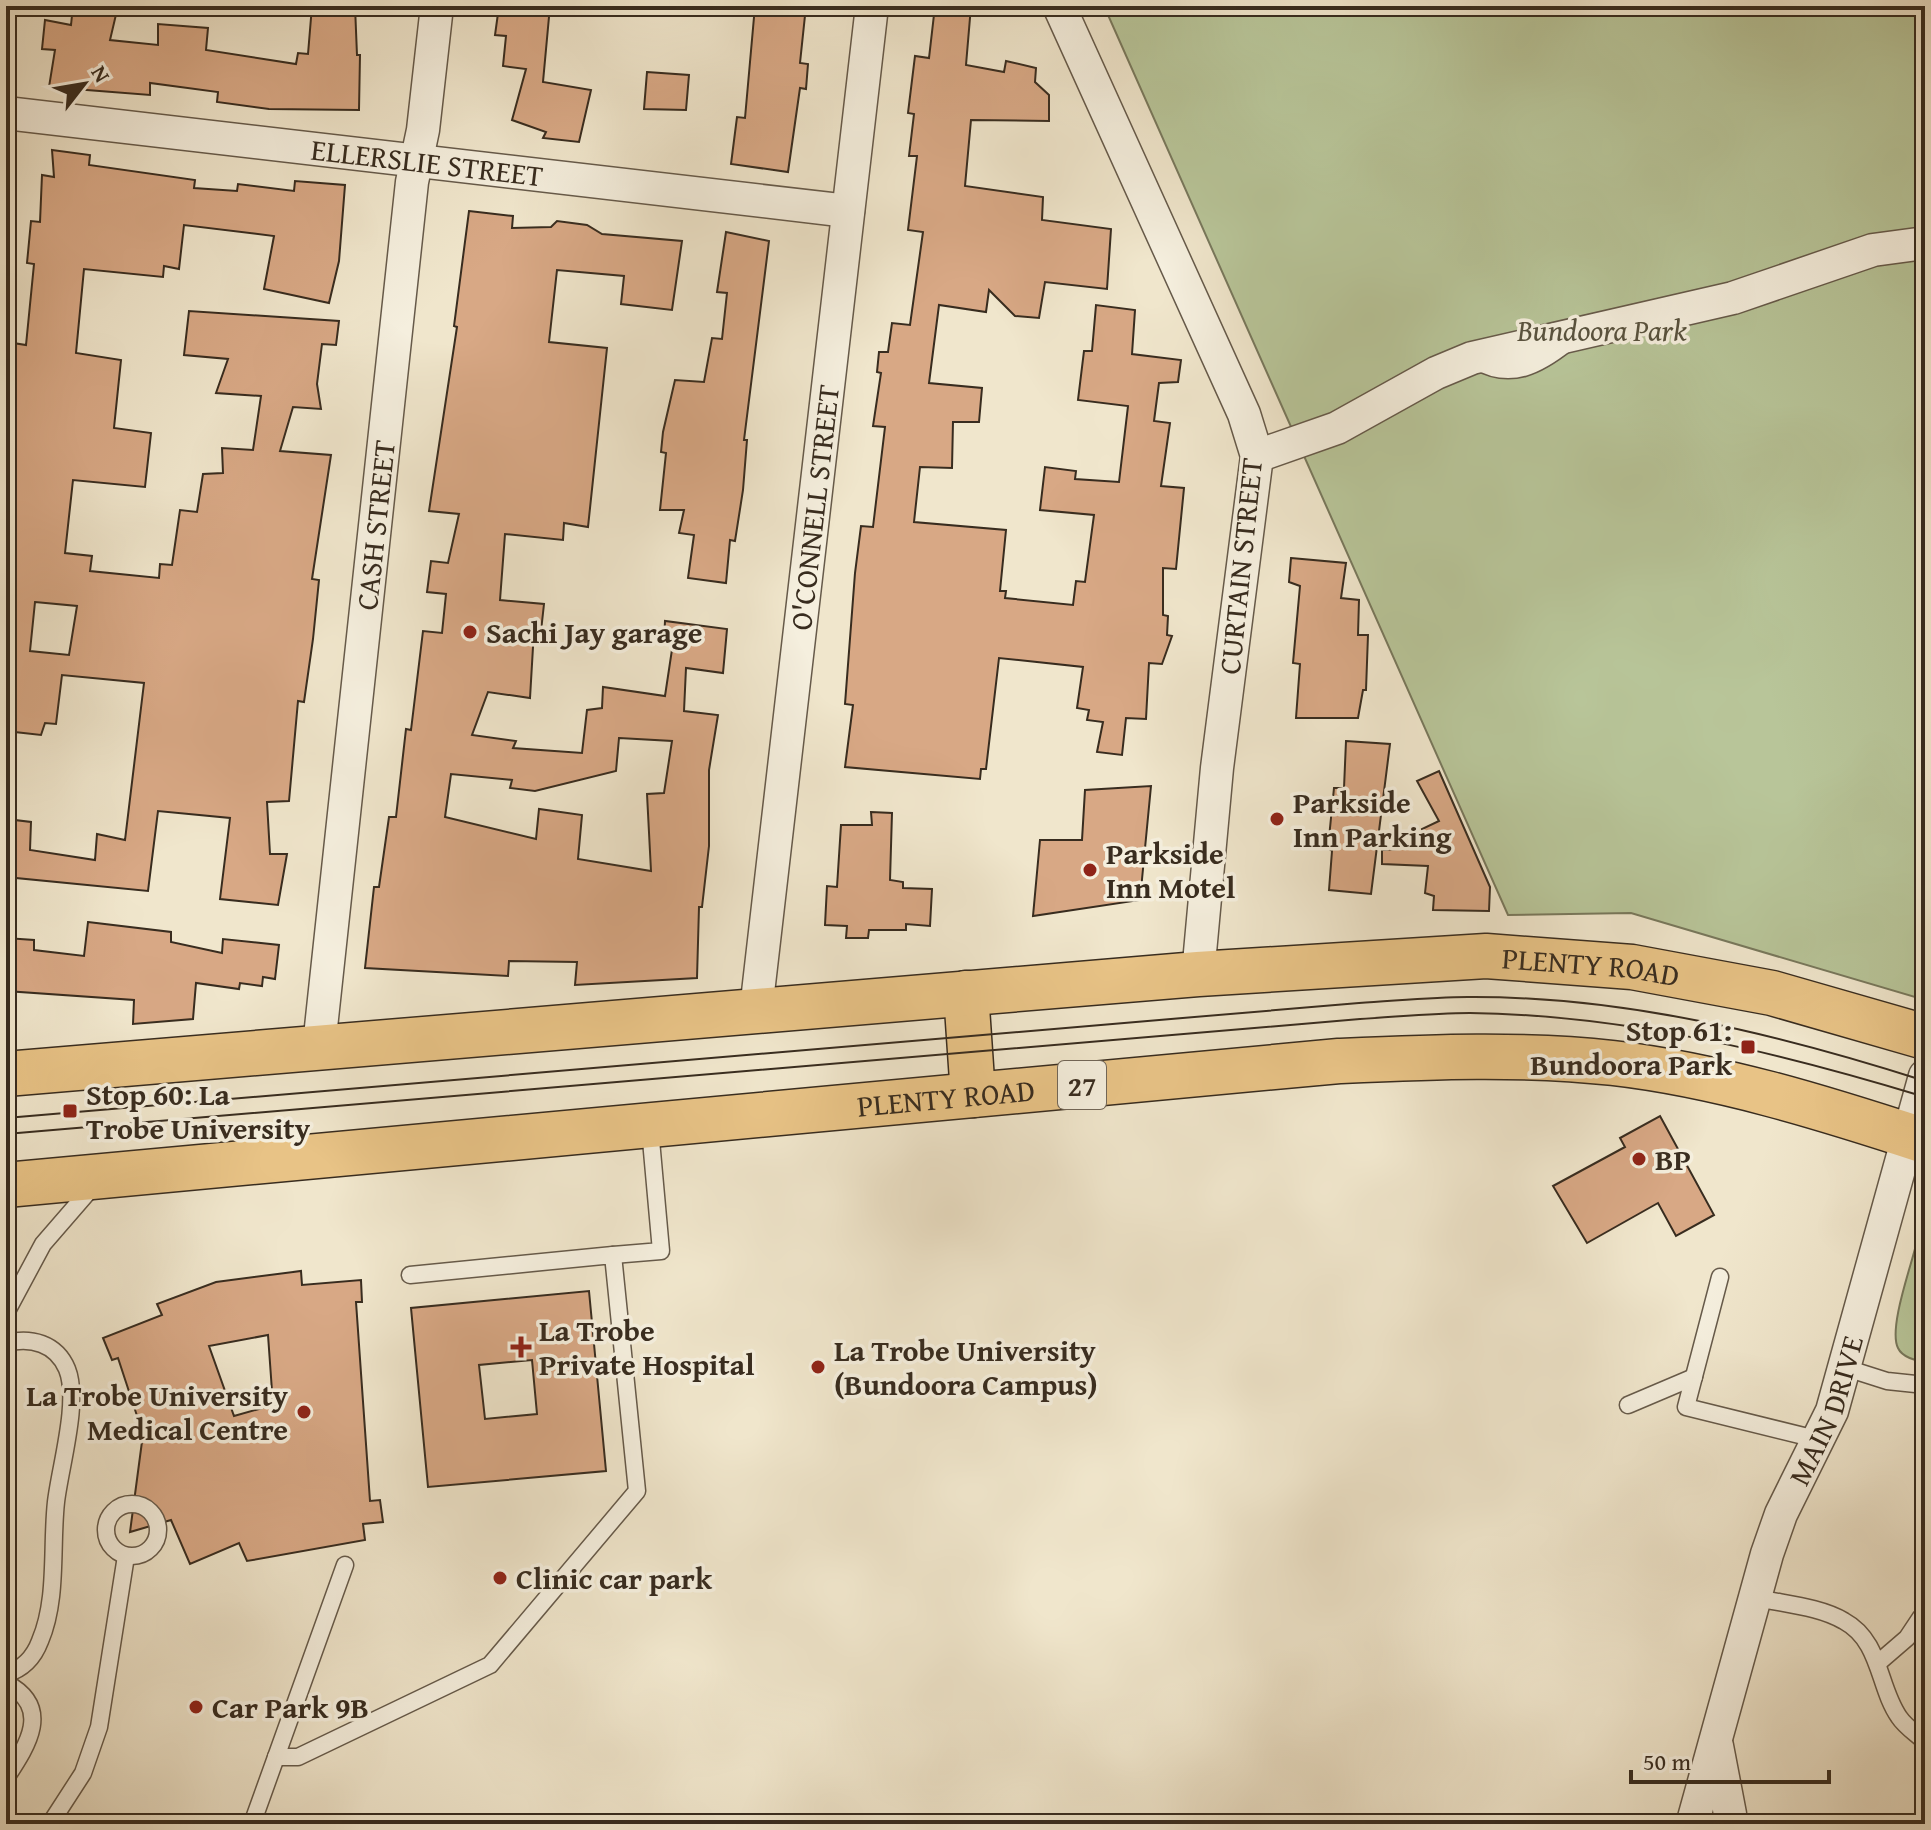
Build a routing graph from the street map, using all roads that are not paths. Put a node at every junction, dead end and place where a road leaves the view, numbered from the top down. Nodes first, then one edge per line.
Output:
1 (437, 6) edge
2 (872, 6) edge
3 (1059, 6) edge
4 (6, 113) edge
5 (417, 161) junction
6 (848, 211) junction
7 (1925, 243) edge
8 (1257, 456) junction
9 (1198, 974) junction
10 (966, 993) junction
11 (756, 1010) junction
12 (1925, 1037) edge
13 (319, 1046) junction
14 (6, 1074) edge
15 (1925, 1076) edge
16 (973, 1095) junction
17 (650, 1125) junction
18 (1916, 1138) edge
19 (104, 1174) junction
20 (6, 1185) edge
21 (613, 1255) junction
22 (410, 1275) dead end
23 (1720, 1277) dead end
24 (6, 1313) edge
25 (6, 1343) edge
26 (1843, 1367) junction
27 (1694, 1377) junction
28 (1925, 1385) edge
29 (1628, 1405) dead end
30 (1820, 1440) junction
31 (126, 1556) dead end
32 (345, 1565) dead end
33 (1753, 1597) junction
34 (1921, 1617) dead end
35 (1878, 1663) junction
36 (6, 1674) edge
37 (6, 1683) edge
38 (1716, 1739) junction
39 (1922, 1739) dead end
40 (276, 1757) junction
41 (6, 1778) edge
42 (1737, 1819) edge
43 (1691, 1821) edge
44 (50, 1824) edge
45 (252, 1824) edge

1 - 5 street, CASH STREET
2 - 6 street, O'CONNELL STREET
3 - 8 street, CURTAIN STREET
4 - 5 street, ELLERSLIE STREET
5 - 6 street, ELLERSLIE STREET
5 - 13 street, CASH STREET
6 - 11 street, O'CONNELL STREET
7 - 8 street
8 - 9 street, CURTAIN STREET
9 - 10 highway, PLENTY ROAD
9 - 12 highway, PLENTY ROAD
10 - 11 highway, PLENTY ROAD
10 - 16 highway
11 - 13 highway, PLENTY ROAD
13 - 14 highway, PLENTY ROAD
15 - 18 street, MAIN DRIVE
16 - 17 highway, PLENTY ROAD / 27
16 - 18 highway, PLENTY ROAD / 27
17 - 19 highway, PLENTY ROAD / 27
17 - 21 lane
18 - 26 street, MAIN DRIVE
19 - 20 highway, PLENTY ROAD / 27
19 - 24 lane
21 - 22 lane
21 - 40 lane
23 - 27 lane
25 - 36 lane
26 - 28 lane
26 - 30 street, MAIN DRIVE
27 - 29 lane
27 - 30 lane
30 - 33 street, MAIN DRIVE
31 - 44 lane
32 - 40 lane
33 - 35 lane
33 - 38 street, MAIN DRIVE
34 - 35 lane
35 - 39 lane
37 - 41 lane
38 - 42 street, MAIN DRIVE
38 - 43 street, MAIN DRIVE
40 - 45 lane
42 - 43 street

